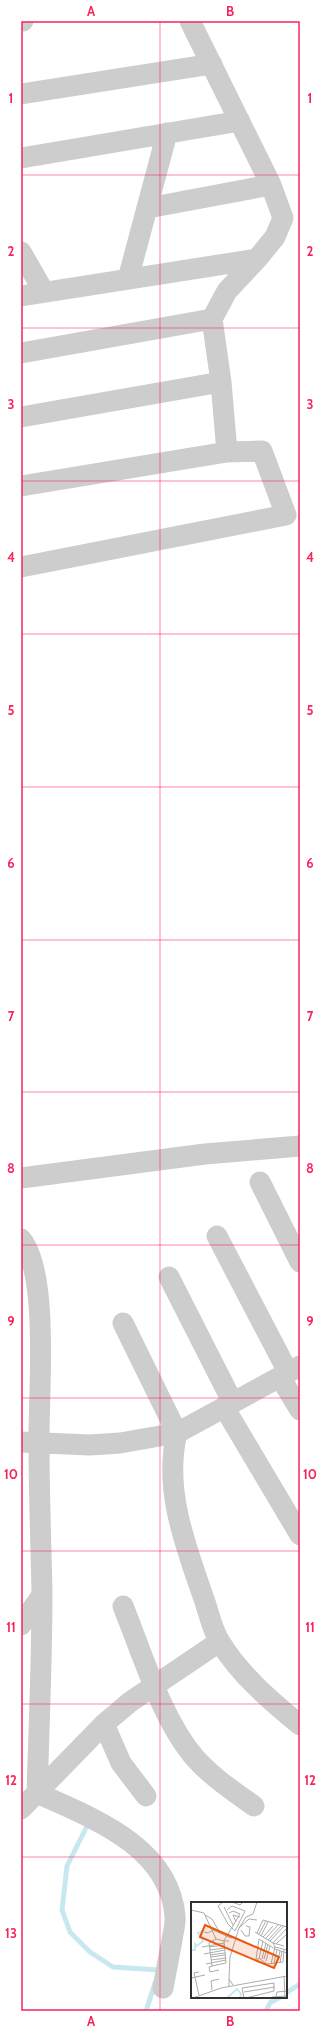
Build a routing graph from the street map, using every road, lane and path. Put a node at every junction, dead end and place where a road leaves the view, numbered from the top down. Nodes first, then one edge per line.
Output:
1 (190, 21) edge
2 (212, 64) junction
3 (21, 94) edge
4 (240, 121) junction
5 (167, 133) junction
6 (21, 158) edge
7 (271, 185) junction
8 (148, 208) junction
9 (21, 252) edge
10 (257, 260) junction
11 (128, 279) junction
12 (44, 292) junction
13 (21, 296) edge
14 (212, 319) junction
15 (21, 353) edge
16 (221, 382) junction
17 (21, 417) edge
18 (227, 452) junction
19 (21, 486) edge
20 (21, 567) edge
21 (300, 1146) edge
22 (21, 1178) edge
23 (260, 1182) dead end
24 (217, 1236) dead end
25 (21, 1239) edge
26 (300, 1262) edge
27 (169, 1277) dead end
28 (123, 1323) dead end
29 (289, 1372) edge
30 (228, 1405) junction
31 (300, 1410) edge
32 (177, 1433) junction
33 (30, 1443) edge
34 (300, 1535) edge
35 (42, 1595) junction
36 (123, 1606) dead end
37 (21, 1625) edge
38 (219, 1642) junction
39 (155, 1685) junction
40 (104, 1724) junction
41 (300, 1725) edge
42 (37, 1793) junction
43 (146, 1796) dead end
44 (254, 1806) dead end
45 (21, 1809) edge
46 (163, 1988) dead end

1 - 2 street
2 - 3 street
2 - 4 street
4 - 5 street
4 - 7 street
5 - 6 street
5 - 8 street
7 - 8 street
7 - 10 street
8 - 11 street
9 - 12 street
10 - 11 street
10 - 14 street
11 - 12 street
12 - 13 street
14 - 15 street
14 - 16 street
16 - 17 street
16 - 18 street
18 - 19 street
18 - 20 street
21 - 22 street
23 - 26 street
24 - 29 street
25 - 33 street
27 - 30 street
28 - 32 street
29 - 30 street
29 - 31 street
30 - 32 street
30 - 34 street
32 - 33 street
32 - 38 street
33 - 35 street
35 - 37 street
35 - 42 street
36 - 39 street
38 - 39 street
38 - 41 street
39 - 40 street
39 - 44 street
40 - 42 street
40 - 43 street
42 - 45 street
42 - 46 street

